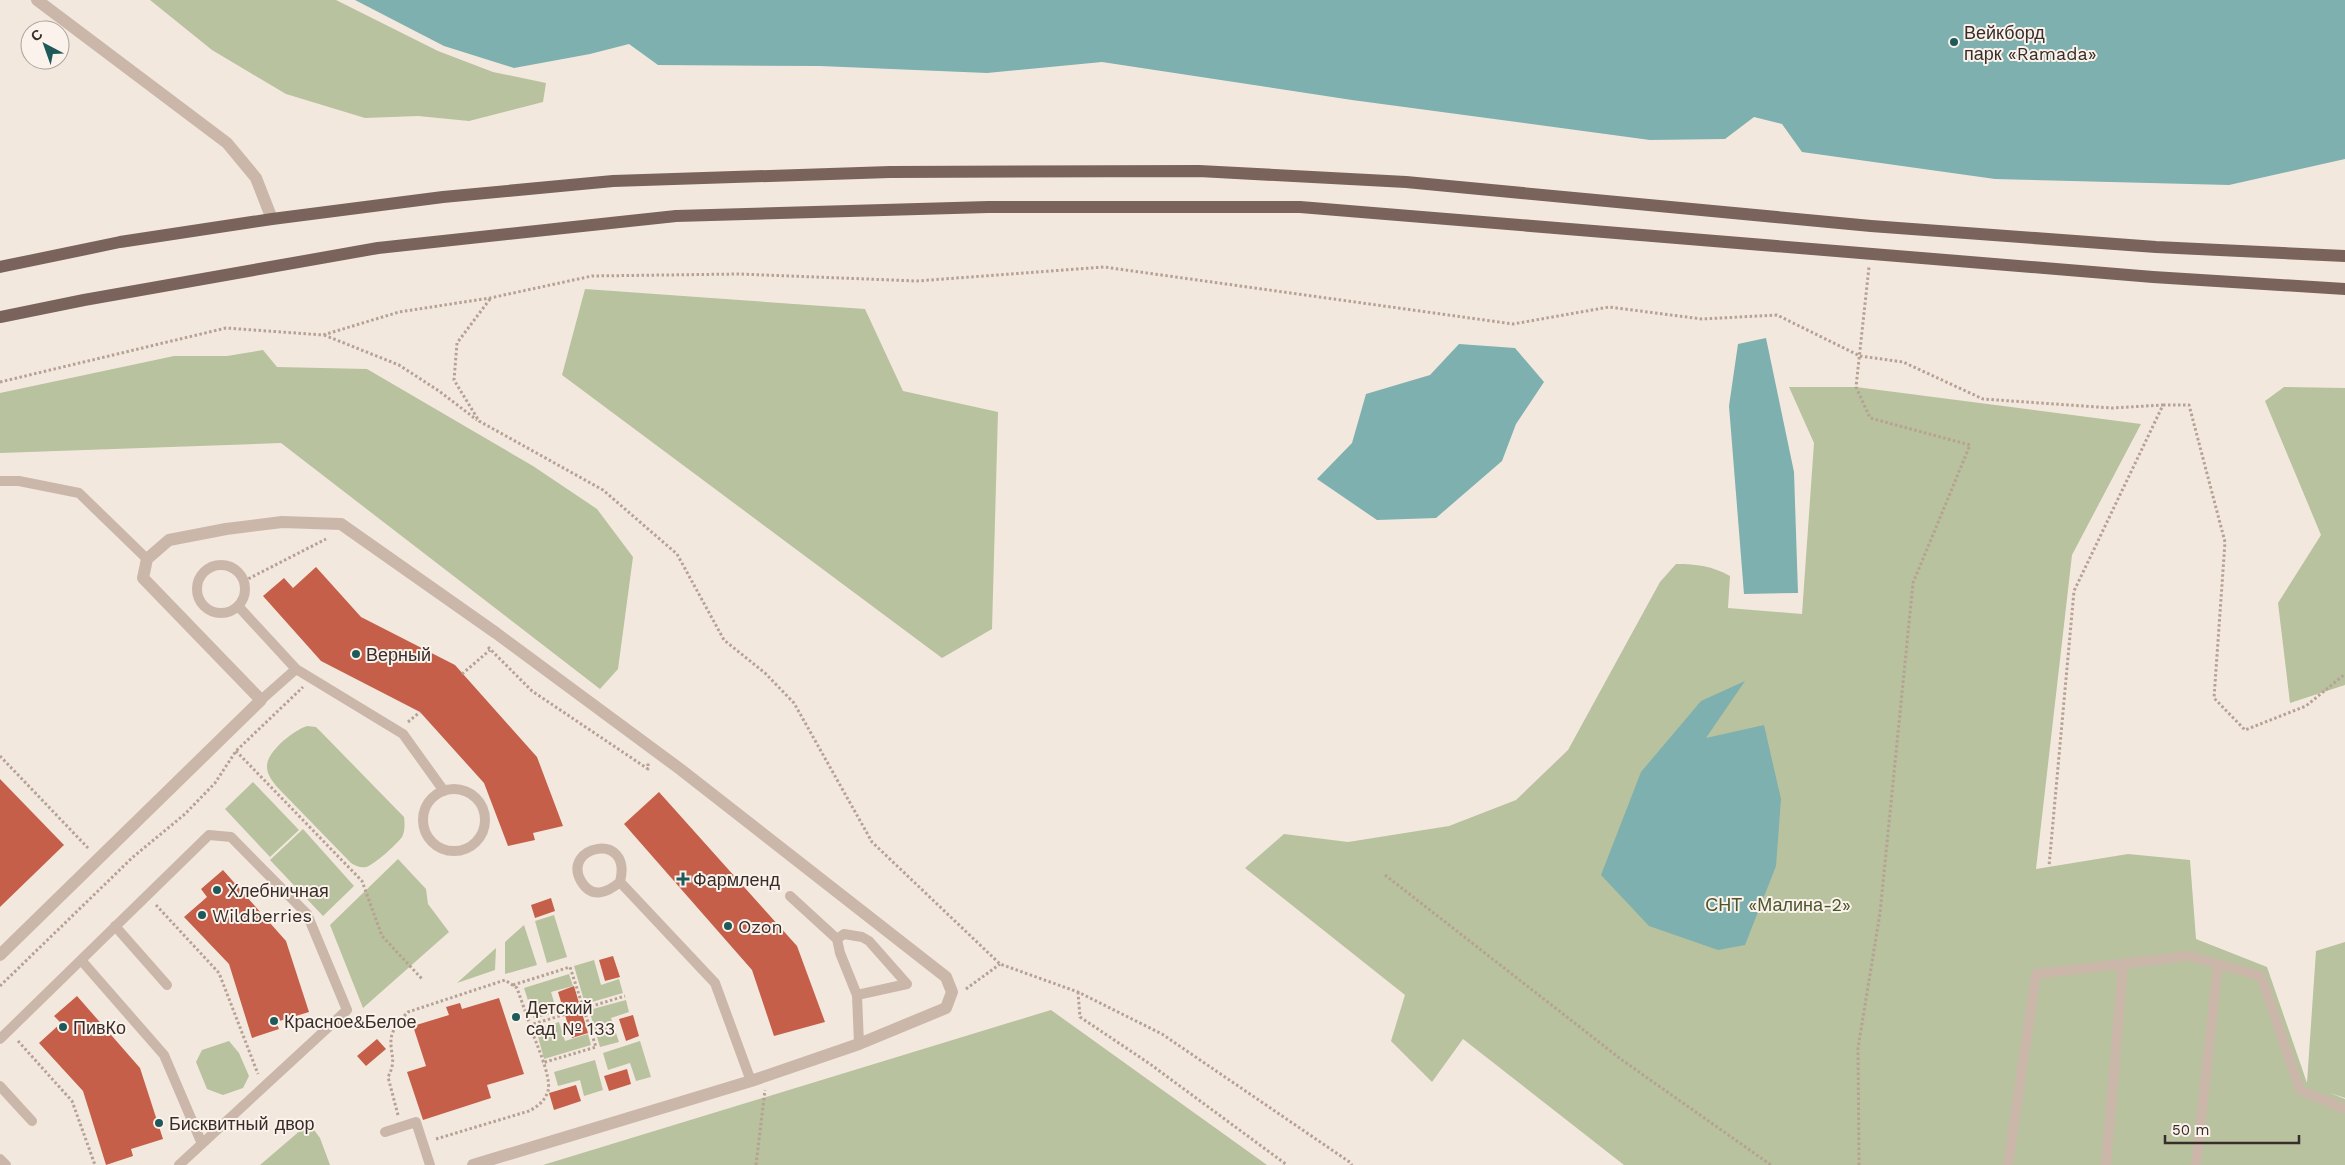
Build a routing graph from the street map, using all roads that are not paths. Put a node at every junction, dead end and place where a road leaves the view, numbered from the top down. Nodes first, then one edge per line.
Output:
1 (37, 0) edge
2 (272, 219) junction
3 (2345, 256) edge
4 (0, 266) edge
5 (2345, 289) edge
6 (0, 317) edge
7 (0, 481) edge
8 (147, 559) junction
9 (238, 606) junction
10 (296, 668) junction
11 (261, 700) junction
12 (444, 791) junction
13 (620, 882) junction
14 (790, 896) dead end
15 (115, 926) junction
16 (837, 939) junction
17 (0, 955) edge
18 (81, 960) junction
19 (2122, 964) junction
20 (2218, 964) junction
21 (167, 985) dead end
22 (857, 995) junction
23 (0, 1039) edge
24 (859, 1044) junction
25 (751, 1080) junction
26 (0, 1086) edge
27 (2345, 1109) edge
28 (32, 1121) dead end
29 (384, 1132) dead end
30 (202, 1144) junction
31 (0, 1159) edge
32 (6, 1165) edge
33 (179, 1165) edge
34 (430, 1165) edge
35 (473, 1165) edge
36 (2008, 1165) edge
37 (2106, 1165) edge
38 (2196, 1165) edge

1 - 2 street
2 - 3 main road
2 - 4 main road
5 - 6 main road
7 - 8 lane
8 - 11 street
8 - 24 street
9 - 9 lane
9 - 10 lane
10 - 11 lane
10 - 12 lane
11 - 17 street
12 - 12 lane
13 - 13 lane
13 - 25 lane
14 - 16 lane
15 - 18 lane
15 - 21 lane
15 - 30 lane
16 - 22 lane
16 - 22 lane
18 - 23 lane
18 - 30 lane
19 - 20 lane
19 - 36 lane
19 - 37 lane
20 - 27 lane
20 - 38 lane
22 - 24 lane
24 - 25 street
25 - 35 street
26 - 28 lane
29 - 34 lane
30 - 33 lane
31 - 32 lane

